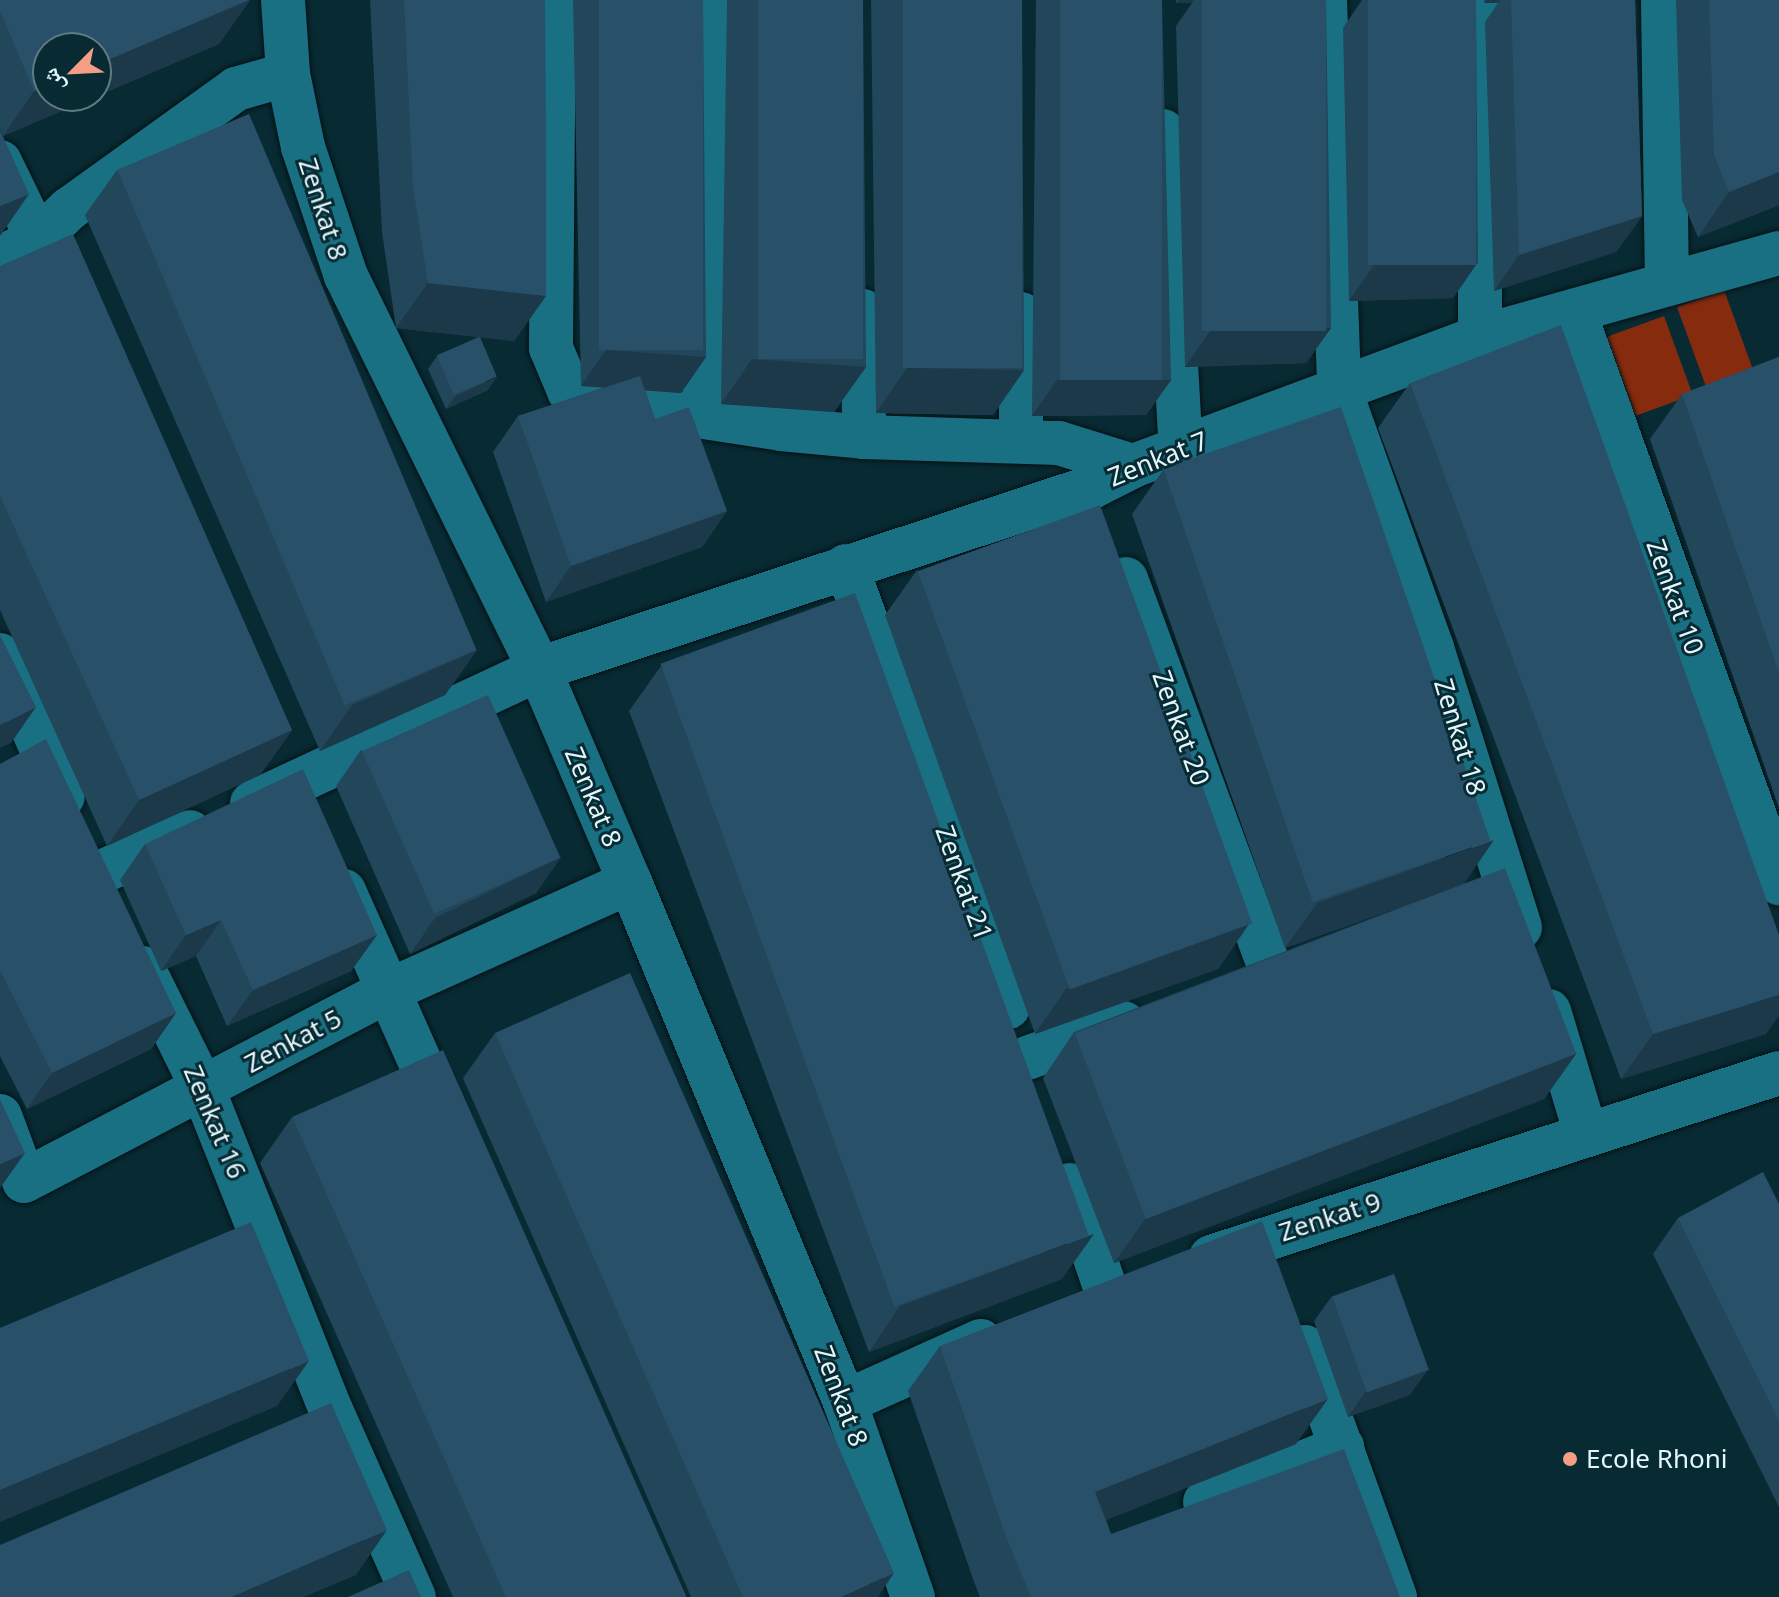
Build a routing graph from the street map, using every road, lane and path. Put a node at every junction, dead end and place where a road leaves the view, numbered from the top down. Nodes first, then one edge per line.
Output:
1 (283, 0) edge
2 (554, 0) edge
3 (708, 0) edge
4 (1325, 0) edge
5 (1480, 0) edge
6 (1663, 0) edge
7 (288, 74) junction
8 (1161, 93) edge
9 (0, 162) edge
10 (38, 239) junction
11 (1779, 253) edge
12 (0, 258) edge
13 (1020, 269) edge
14 (863, 271) edge
15 (1667, 282) junction
16 (1574, 311) junction
17 (1480, 337) junction
18 (86, 339) edge
19 (1339, 388) junction
20 (705, 413) junction
21 (864, 437) junction
22 (1021, 441) junction
23 (1181, 448) junction
24 (1133, 466) junction
25 (1092, 487) junction
26 (846, 566) junction
27 (0, 655) edge
28 (539, 669) junction
29 (275, 741) edge
30 (295, 784) junction
31 (97, 874) junction
32 (630, 882) junction
33 (1779, 883) edge
34 (1507, 889) junction
35 (1463, 904) edge
36 (1315, 954) edge
37 (1270, 968) junction
38 (1226, 985) edge
39 (390, 990) junction
40 (1167, 1007) edge
41 (1027, 1058) junction
42 (1779, 1073) edge
43 (203, 1089) junction
44 (1042, 1102) edge
45 (0, 1116) edge
46 (1586, 1134) junction
47 (1057, 1146) edge
48 (458, 1149) edge
49 (12, 1193) edge
50 (1264, 1238) junction
51 (1107, 1293) junction
52 (1064, 1309) edge
53 (1021, 1326) edge
54 (845, 1402) junction
55 (331, 1410) junction
56 (288, 1428) edge
57 (1342, 1447) junction
58 (1165, 1518) edge
59 (409, 1585) edge
60 (362, 1591) edge
61 (913, 1597) edge
62 (1395, 1597) edge

1 - 7 street, Zenkat 8
2 - 20 street
3 - 20 street
4 - 19 street, Zenkat 18
5 - 17 street
6 - 15 street
7 - 10 street
7 - 28 street, Zenkat 8
8 - 23 street
9 - 10 street
10 - 12 street
10 - 18 street
11 - 15 street, Zenkat 7
13 - 22 street
14 - 21 street
15 - 16 street, Zenkat 7
16 - 17 street, Zenkat 7
16 - 33 street, Zenkat 10
17 - 19 street, Zenkat 7
19 - 23 street, Zenkat 7
19 - 34 street, Zenkat 18
20 - 21 street
21 - 22 street
22 - 24 street
23 - 24 street, Zenkat 7
24 - 25 street, Zenkat 7
25 - 26 street, Zenkat 7
25 - 37 street, Zenkat 20
26 - 28 street, Zenkat 7
26 - 41 street, Zenkat 21
27 - 31 street, Zenkat 16
28 - 30 street, Zenkat 7
28 - 32 street, Zenkat 8
29 - 30 street
30 - 31 street, Zenkat 7
30 - 39 street
31 - 43 street, Zenkat 16
32 - 39 street, Zenkat 5
32 - 54 street, Zenkat 8
34 - 35 street
34 - 46 street, Zenkat 18
36 - 37 street
37 - 38 street
39 - 43 street, Zenkat 5
39 - 48 street
40 - 41 street
41 - 44 street, Zenkat 21
42 - 46 street, Zenkat 9
43 - 49 street, Zenkat 5
43 - 55 street, Zenkat 16
45 - 49 street, Zenkat 5
46 - 50 street, Zenkat 9
47 - 51 street
50 - 51 street, Zenkat 9
50 - 57 street
51 - 52 street, Zenkat 9
53 - 54 street
54 - 61 street, Zenkat 8
55 - 56 street
55 - 59 street, Zenkat 16
57 - 58 street
57 - 62 street
59 - 60 street

